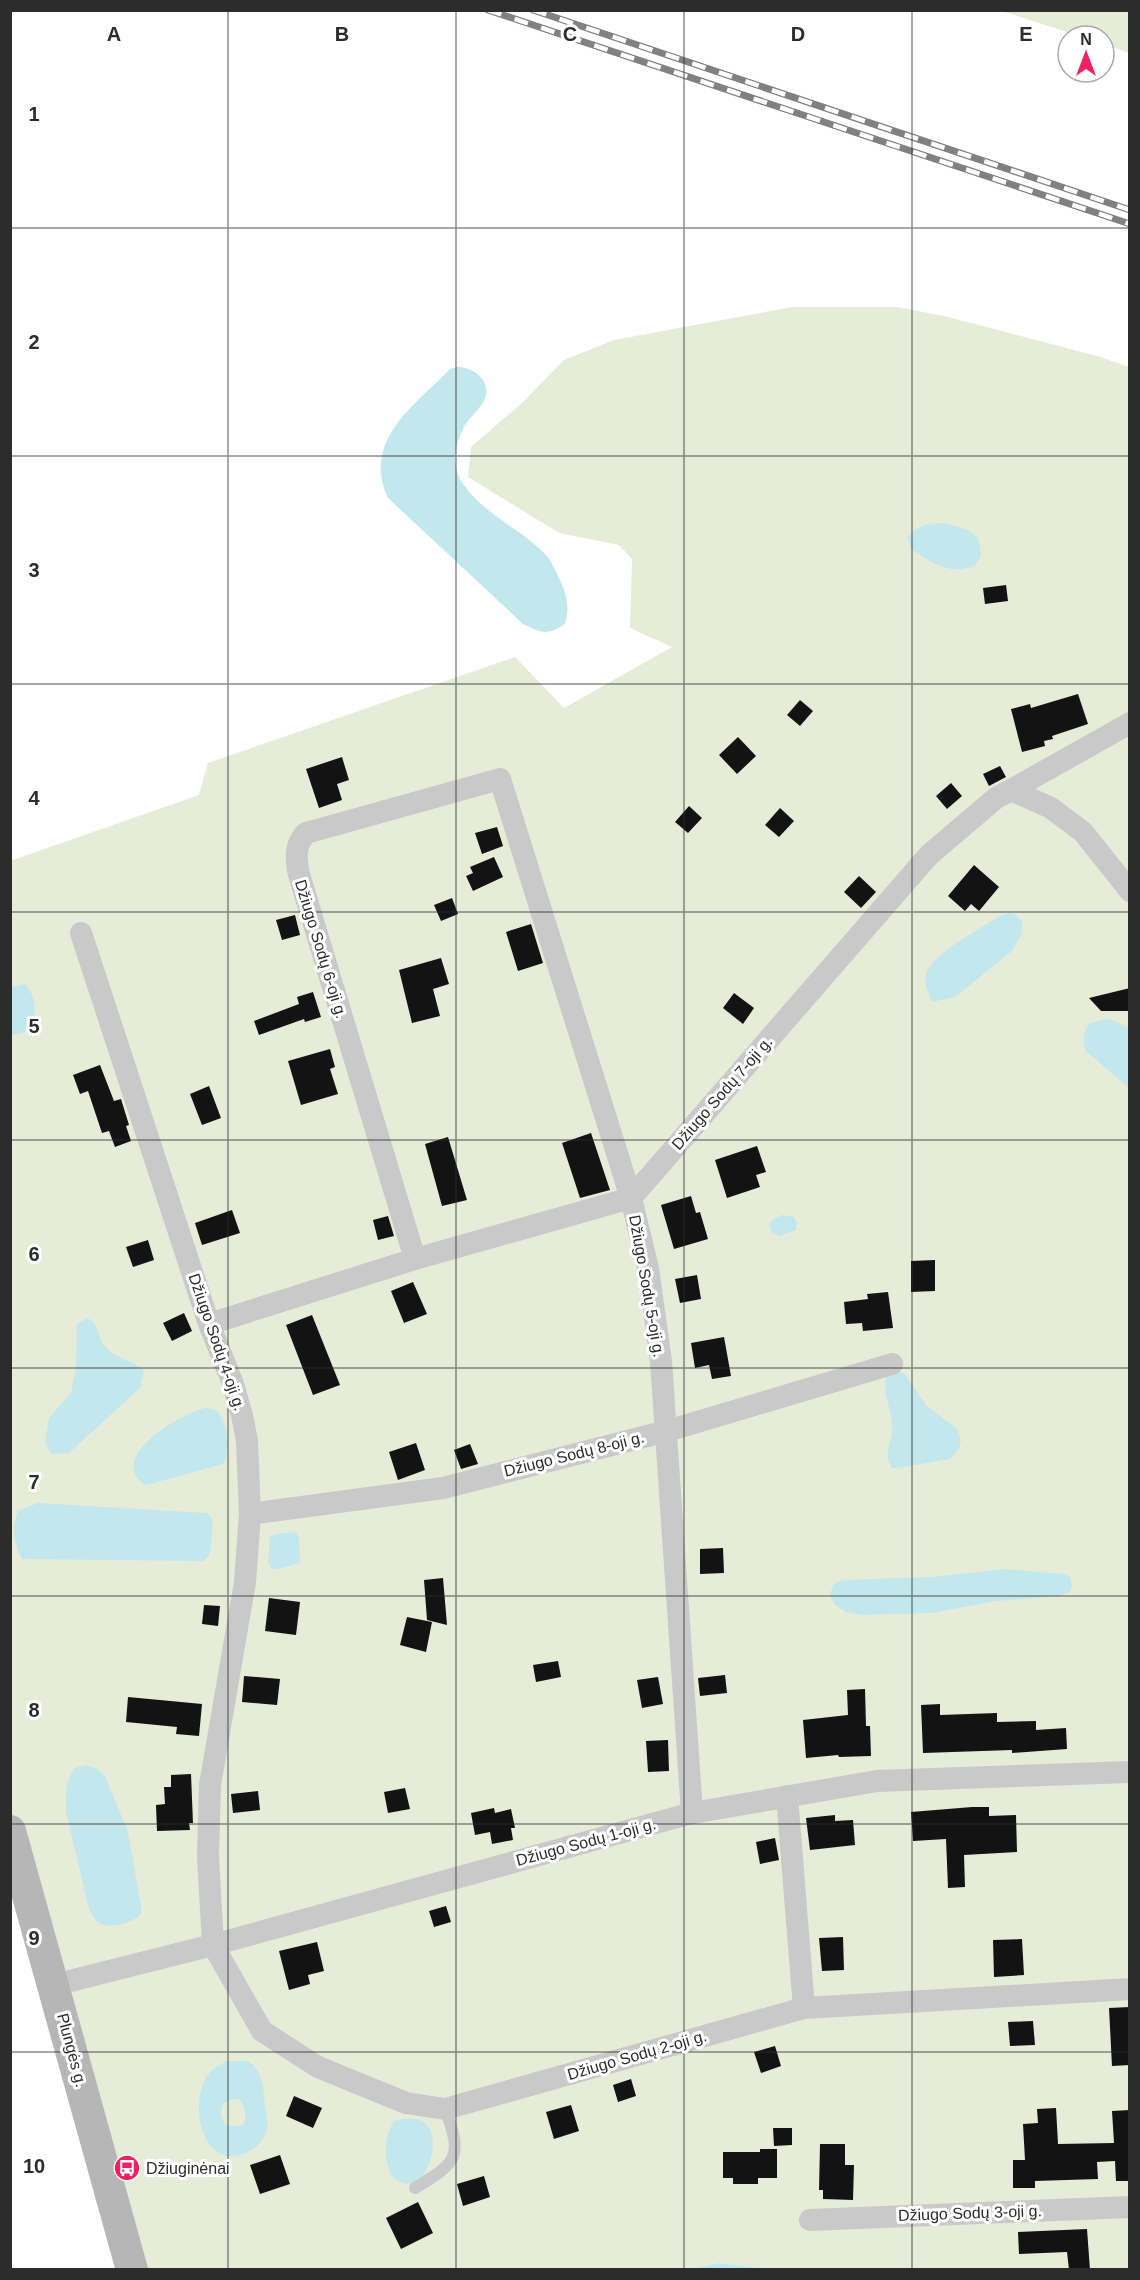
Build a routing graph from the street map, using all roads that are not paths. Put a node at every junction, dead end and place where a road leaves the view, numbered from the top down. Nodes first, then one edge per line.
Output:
1 (1130, 723) edge
2 (500, 779) joint
3 (1011, 790) junction
4 (1130, 891) edge
5 (81, 933) dead end
6 (631, 1198) junction
7 (415, 1259) junction
8 (209, 1324) junction
9 (892, 1364) dead end
10 (667, 1431) junction
11 (250, 1514) junction
12 (1130, 1772) edge
13 (787, 1796) junction
14 (692, 1813) junction
15 (10, 1831) edge
16 (213, 1945) junction
17 (54, 1985) junction
18 (1130, 1989) edge
19 (804, 2008) junction
20 (445, 2109) junction
21 (415, 2188) dead end
22 (1130, 2207) edge
23 (810, 2220) dead end
24 (132, 2270) edge

1 - 3 street, Džiugo Sodų 7-oji g.
2 - 6 street, Džiugo Sodų 5-oji g.
2 - 7 street, Džiugo Sodų 6-oji g.
3 - 4 street
3 - 6 street, Džiugo Sodų 7-oji g.
5 - 8 street, Džiugo Sodų 4-oji g.
6 - 7 street
6 - 10 street, Džiugo Sodų 5-oji g.
7 - 8 street
8 - 11 street, Džiugo Sodų 4-oji g.
9 - 10 street, Džiugo Sodų 8-oji g.
10 - 11 street, Džiugo Sodų 8-oji g.
10 - 14 street, Džiugo Sodų 5-oji g.
11 - 16 street, Džiugo Sodų 4-oji g.
12 - 13 street, Džiugo Sodų 1-oji g.
13 - 14 street, Džiugo Sodų 1-oji g.
13 - 19 street
14 - 16 street, Džiugo Sodų 1-oji g.
15 - 17 main road, Plungės g.
16 - 17 street, Džiugo Sodų 1-oji g.
16 - 20 street, Džiugo Sodų 2-oji g.
17 - 24 main road, Plungės g.
18 - 19 street, Džiugo Sodų 2-oji g.
19 - 20 street, Džiugo Sodų 2-oji g.
20 - 21 lane
22 - 23 street, Džiugo Sodų 3-oji g.

